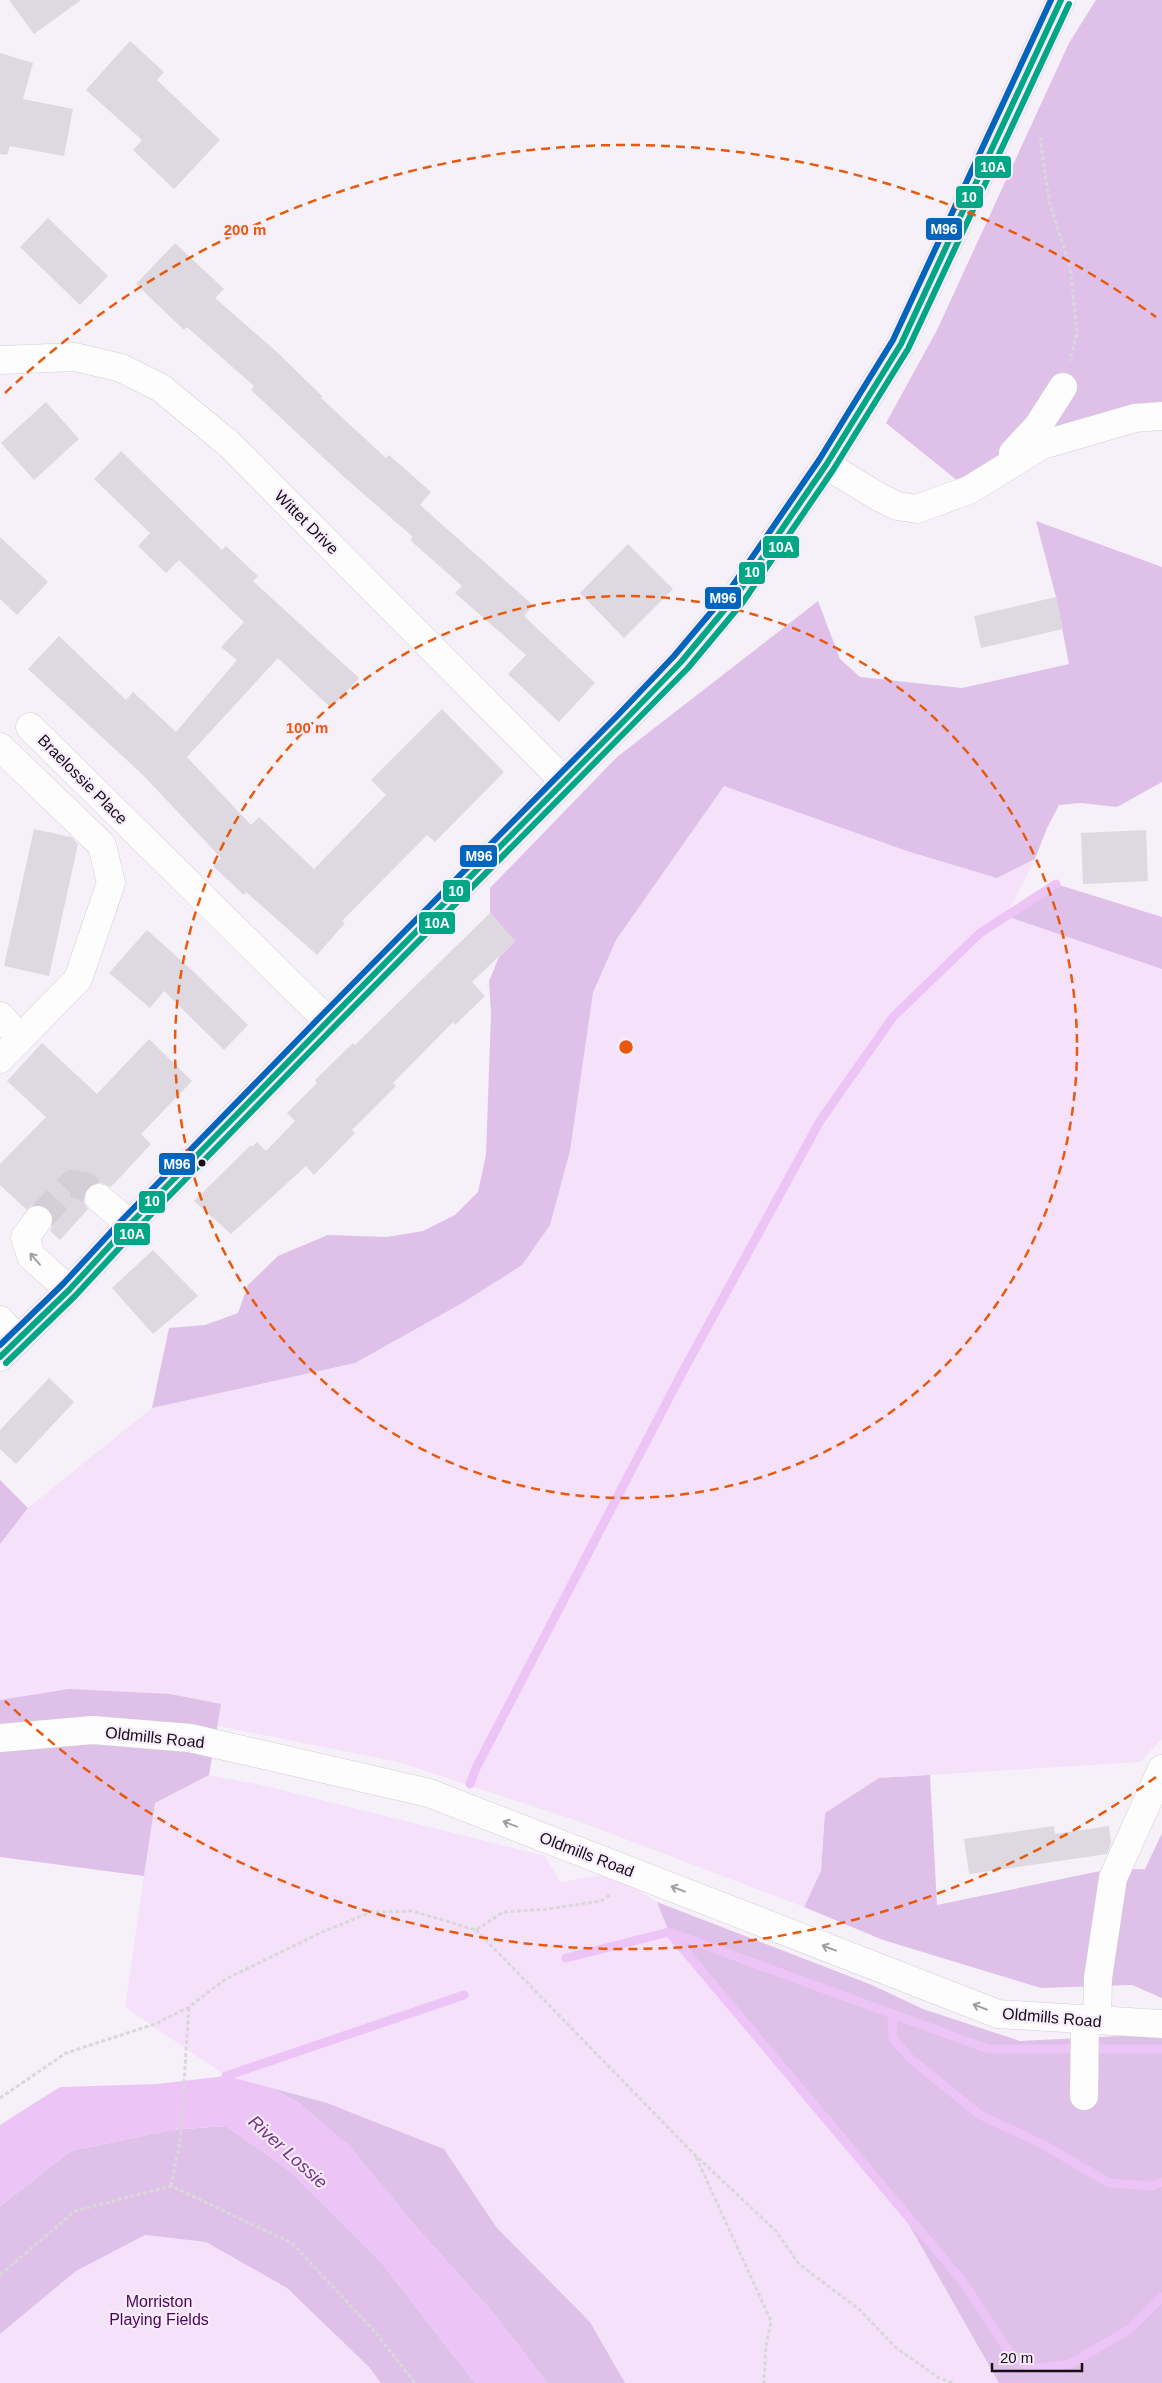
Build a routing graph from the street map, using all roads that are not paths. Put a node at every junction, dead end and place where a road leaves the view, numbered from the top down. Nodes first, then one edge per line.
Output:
1 (1061, 0) edge
2 (0, 360) edge
3 (1063, 387) road end
4 (1162, 416) edge
5 (826, 465) junction
6 (994, 475) junction
7 (30, 727) dead end
8 (0, 747) edge
9 (564, 781) junction
10 (0, 1016) edge
11 (328, 1021) junction
12 (20, 1038) junction
13 (0, 1059) edge
14 (99, 1198) tunnel mouth
15 (38, 1220) tunnel mouth
16 (130, 1224) junction
17 (69, 1290) junction
18 (6, 1339) edge
19 (0, 1738) edge
20 (1162, 1769) edge
21 (1162, 2024) edge
22 (1089, 2025) junction
23 (1084, 2085) dead end

1 - 5 main road
2 - 9 main road, Wittet Drive
3 - 6 main road
4 - 6 main road
5 - 6 main road
5 - 9 main road
7 - 11 main road, Braelossie Place
8 - 12 main road
9 - 11 main road
10 - 12 main road
11 - 16 main road
12 - 13 main road
14 - 16 main road
17 -> 15 main road
16 - 17 main road
17 - 18 main road
22 -> 19 main road, Oldmills Road
20 - 22 main road
21 - 22 main road, Oldmills Road
22 - 23 main road

